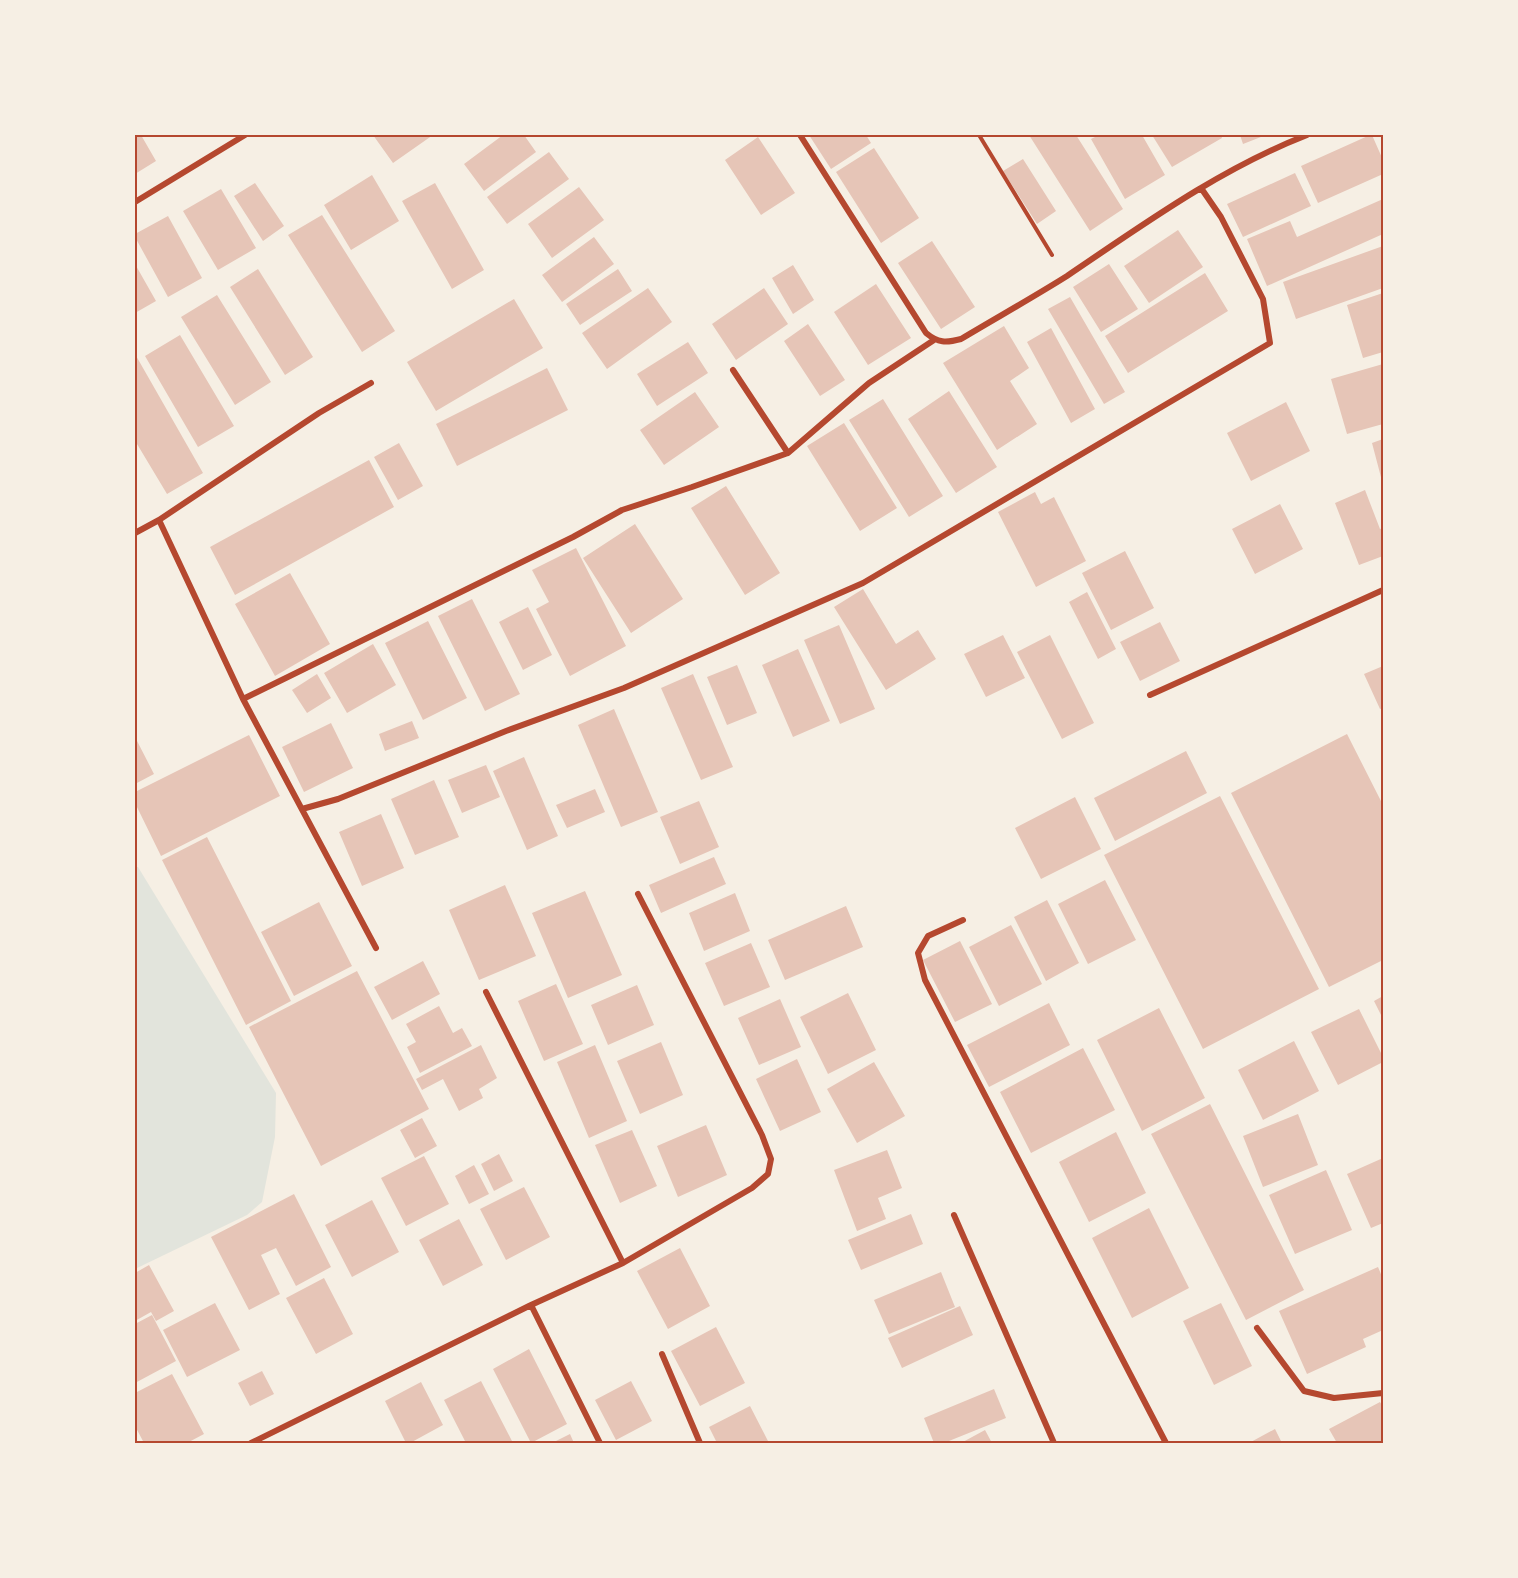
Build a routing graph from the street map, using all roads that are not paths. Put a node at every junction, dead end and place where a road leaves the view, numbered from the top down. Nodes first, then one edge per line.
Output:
1 (245, 135) edge
2 (800, 135) edge
3 (1307, 135) edge
4 (1202, 188) junction
5 (135, 202) edge
6 (934, 340) junction
7 (733, 370) dead end
8 (371, 383) dead end
9 (788, 453) junction
10 (159, 520) junction
11 (135, 533) edge
12 (1383, 590) edge
13 (1150, 695) dead end
14 (243, 699) junction
15 (302, 809) junction
16 (638, 894) dead end
17 (963, 920) dead end
18 (376, 948) dead end
19 (486, 992) dead end
20 (954, 1215) dead end
21 (623, 1263) junction
22 (531, 1305) junction
23 (1257, 1328) dead end
24 (662, 1354) dead end
25 (1383, 1394) edge
26 (251, 1443) edge
27 (600, 1443) edge
28 (700, 1443) edge
29 (1054, 1443) edge
30 (1166, 1443) edge

1 - 5 street
2 - 6 street
3 - 4 street
4 - 6 street
4 - 15 street
6 - 9 street
7 - 9 street
8 - 10 street
9 - 14 street
10 - 11 street
10 - 14 street
12 - 13 street
14 - 15 street
15 - 18 street
16 - 21 street
17 - 30 street
19 - 21 street
20 - 29 street
21 - 22 street
22 - 26 street
22 - 27 street
23 - 25 street
24 - 28 street

